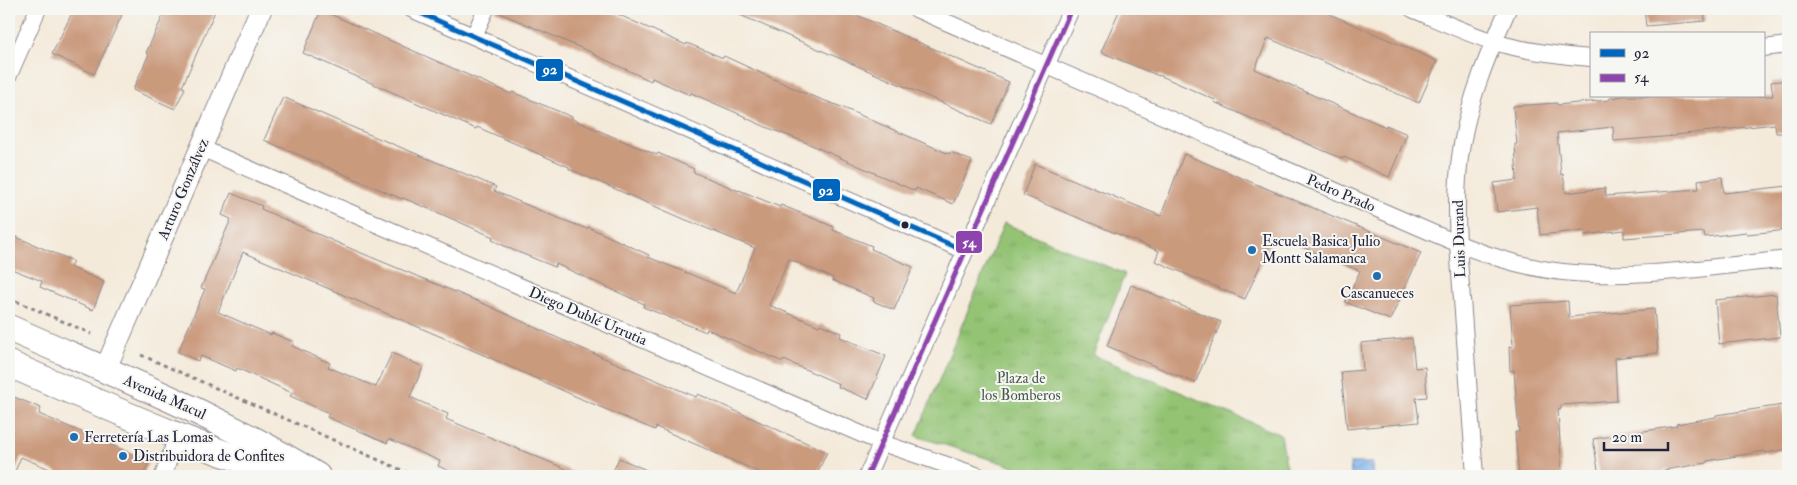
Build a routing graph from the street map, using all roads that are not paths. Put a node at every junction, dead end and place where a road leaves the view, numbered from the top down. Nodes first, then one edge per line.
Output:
1 (38, 9) edge
2 (261, 9) edge
3 (411, 9) edge
4 (486, 9) edge
5 (916, 9) edge
6 (1071, 9) edge
7 (1412, 9) edge
8 (1508, 9) edge
9 (474, 36) junction
10 (1493, 42) junction
11 (1788, 45) edge
12 (1764, 48) edge
13 (1590, 58) edge
14 (1046, 65) junction
15 (9, 75) edge
16 (200, 148) junction
17 (1458, 244) junction
18 (965, 251) junction
19 (1788, 259) edge
20 (9, 328) edge
21 (9, 364) edge
22 (105, 370) junction
23 (177, 437) junction
24 (882, 443) junction
25 (163, 476) edge
26 (292, 476) edge
27 (317, 476) edge
28 (867, 476) edge
29 (979, 476) edge
30 (1475, 476) edge

1 - 15 street
2 - 16 street, Arturo Gonzálvez
3 - 9 street
4 - 9 street
5 - 14 street, Pedro Prado
6 - 14 street
7 - 10 street
8 - 10 street, Luis Durand
9 - 18 street
10 - 13 street
10 - 17 street, Luis Durand
11 - 12 street
14 - 17 street, Pedro Prado
14 - 18 street
16 - 22 street, Arturo Gonzálvez
16 - 24 street, Diego Dublé Urrutia
17 - 19 street, Pedro Prado
17 - 30 street, Luis Durand
18 - 24 street
20 - 22 main road, Avenida Macul
21 - 23 main road, Avenida Macul
22 - 27 main road, Avenida Macul
23 - 25 street
23 - 26 main road, Avenida Macul
24 - 28 street
24 - 29 street, Diego Dublé Urrutia

